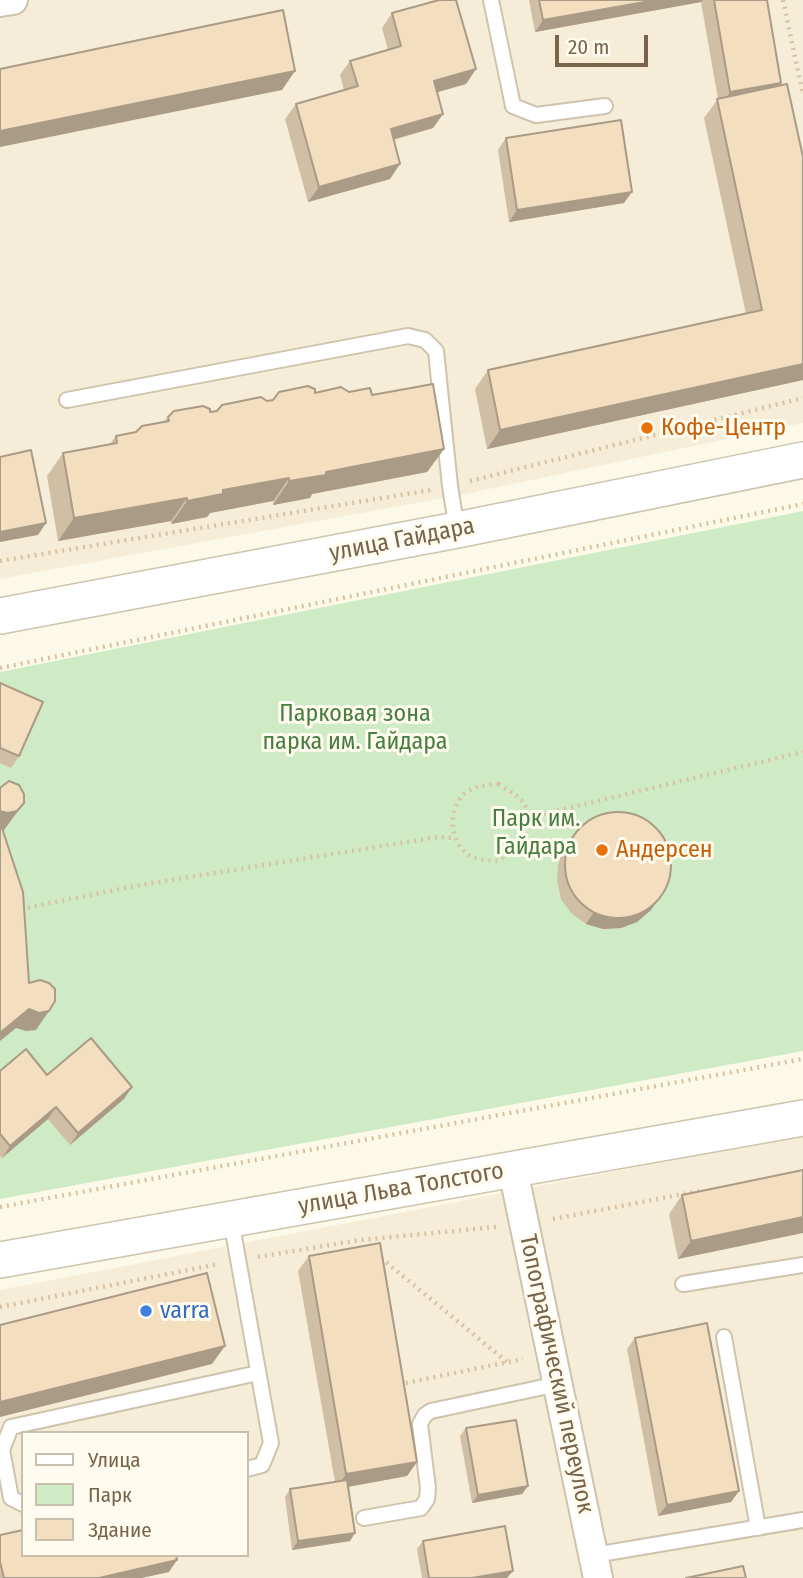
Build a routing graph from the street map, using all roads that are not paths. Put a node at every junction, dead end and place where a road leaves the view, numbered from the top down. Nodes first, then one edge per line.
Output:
1 (13, 0) edge
2 (491, 0) edge
3 (0, 2) edge
4 (605, 106) dead end
5 (67, 400) dead end
6 (803, 460) edge
7 (457, 530) junction
8 (0, 616) edge
9 (803, 1118) edge
10 (513, 1170) junction
11 (230, 1219) junction
12 (0, 1260) edge
13 (803, 1265) edge
14 (683, 1284) dead end
15 (724, 1337) dead end
16 (258, 1373) junction
17 (558, 1384) junction
18 (248, 1469) edge
19 (21, 1503) edge
20 (364, 1518) dead end
21 (803, 1520) edge
22 (758, 1528) junction
23 (596, 1567) edge

1 - 3 street
2 - 4 lane
5 - 7 lane
6 - 7 street, улица Гайдара
7 - 8 street, улица Гайдара
9 - 10 street, улица Льва Толстого
10 - 11 street, улица Льва Толстого
10 - 17 street, Топографический переулок
11 - 12 street, улица Льва Толстого
11 - 16 lane
13 - 14 lane
15 - 22 lane
16 - 18 lane
16 - 19 lane
17 - 20 lane
17 - 23 street, Топографический переулок
21 - 22 lane
22 - 23 lane

